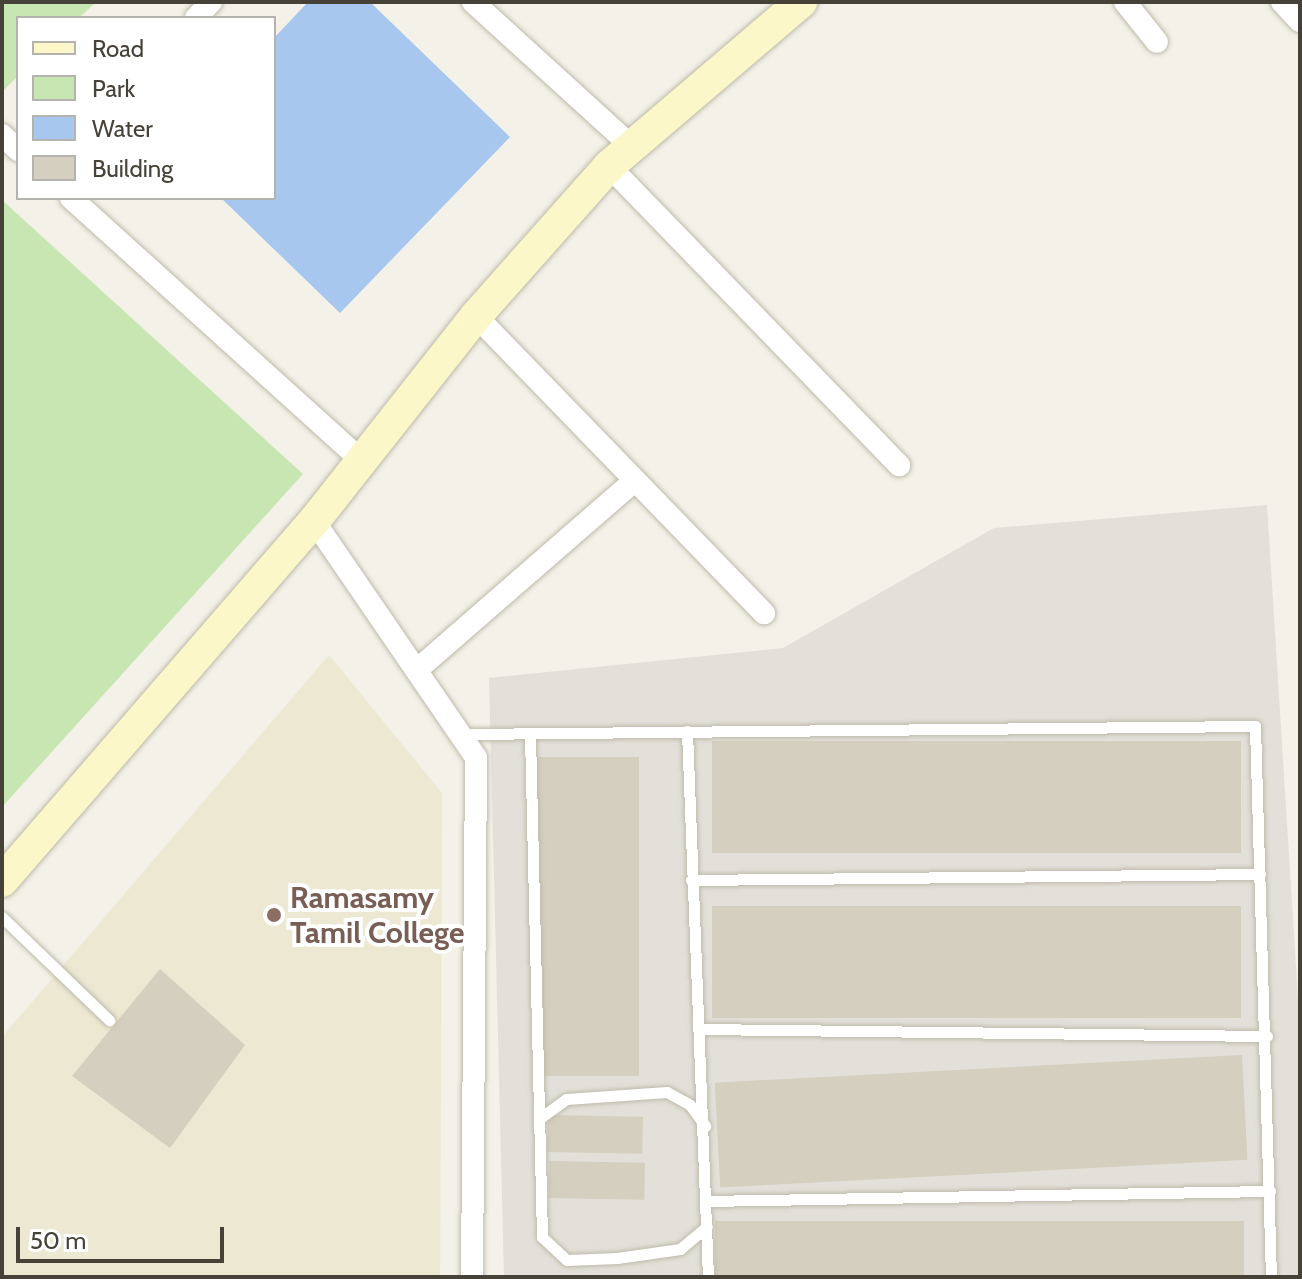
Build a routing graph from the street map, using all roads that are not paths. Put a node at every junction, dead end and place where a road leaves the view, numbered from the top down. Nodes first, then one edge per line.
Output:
1 (473, 2) edge
2 (801, 2) edge
3 (1125, 2) edge
4 (1282, 2) edge
5 (1300, 21) edge
6 (1157, 42) dead end
7 (619, 156) junction
8 (74, 200) edge
9 (476, 316) junction
10 (362, 461) junction
11 (899, 465) dead end
12 (635, 480) junction
13 (314, 521) junction
14 (764, 613) dead end
15 (419, 668) junction
16 (687, 731) junction
17 (465, 734) junction
18 (530, 735) junction
19 (1260, 874) junction
20 (691, 880) junction
21 (2, 881) edge
22 (2, 917) edge
23 (109, 1020) dead end
24 (699, 1029) junction
25 (1267, 1036) junction
26 (540, 1118) junction
27 (705, 1127) junction
28 (1270, 1191) junction
29 (706, 1201) junction
30 (707, 1226) junction
31 (472, 1277) edge
32 (708, 1277) edge
33 (1271, 1277) edge

1 - 7 street
2 - 7 main road
3 - 6 street
4 - 5 street
7 - 9 main road
7 - 11 street
8 - 10 street
9 - 10 main road
9 - 12 street
10 - 13 main road
12 - 14 street
12 - 15 street
13 - 15 street
13 - 21 main road
15 - 17 street
16 - 18 lane
16 - 19 lane
16 - 20 lane
17 - 18 lane
17 - 31 street
18 - 26 lane
19 - 20 lane
19 - 25 lane
20 - 24 lane
22 - 23 lane
24 - 25 lane
24 - 27 lane
25 - 28 lane
26 - 27 lane
26 - 30 lane
27 - 29 lane
28 - 29 lane
28 - 33 lane
29 - 30 lane
30 - 32 lane

